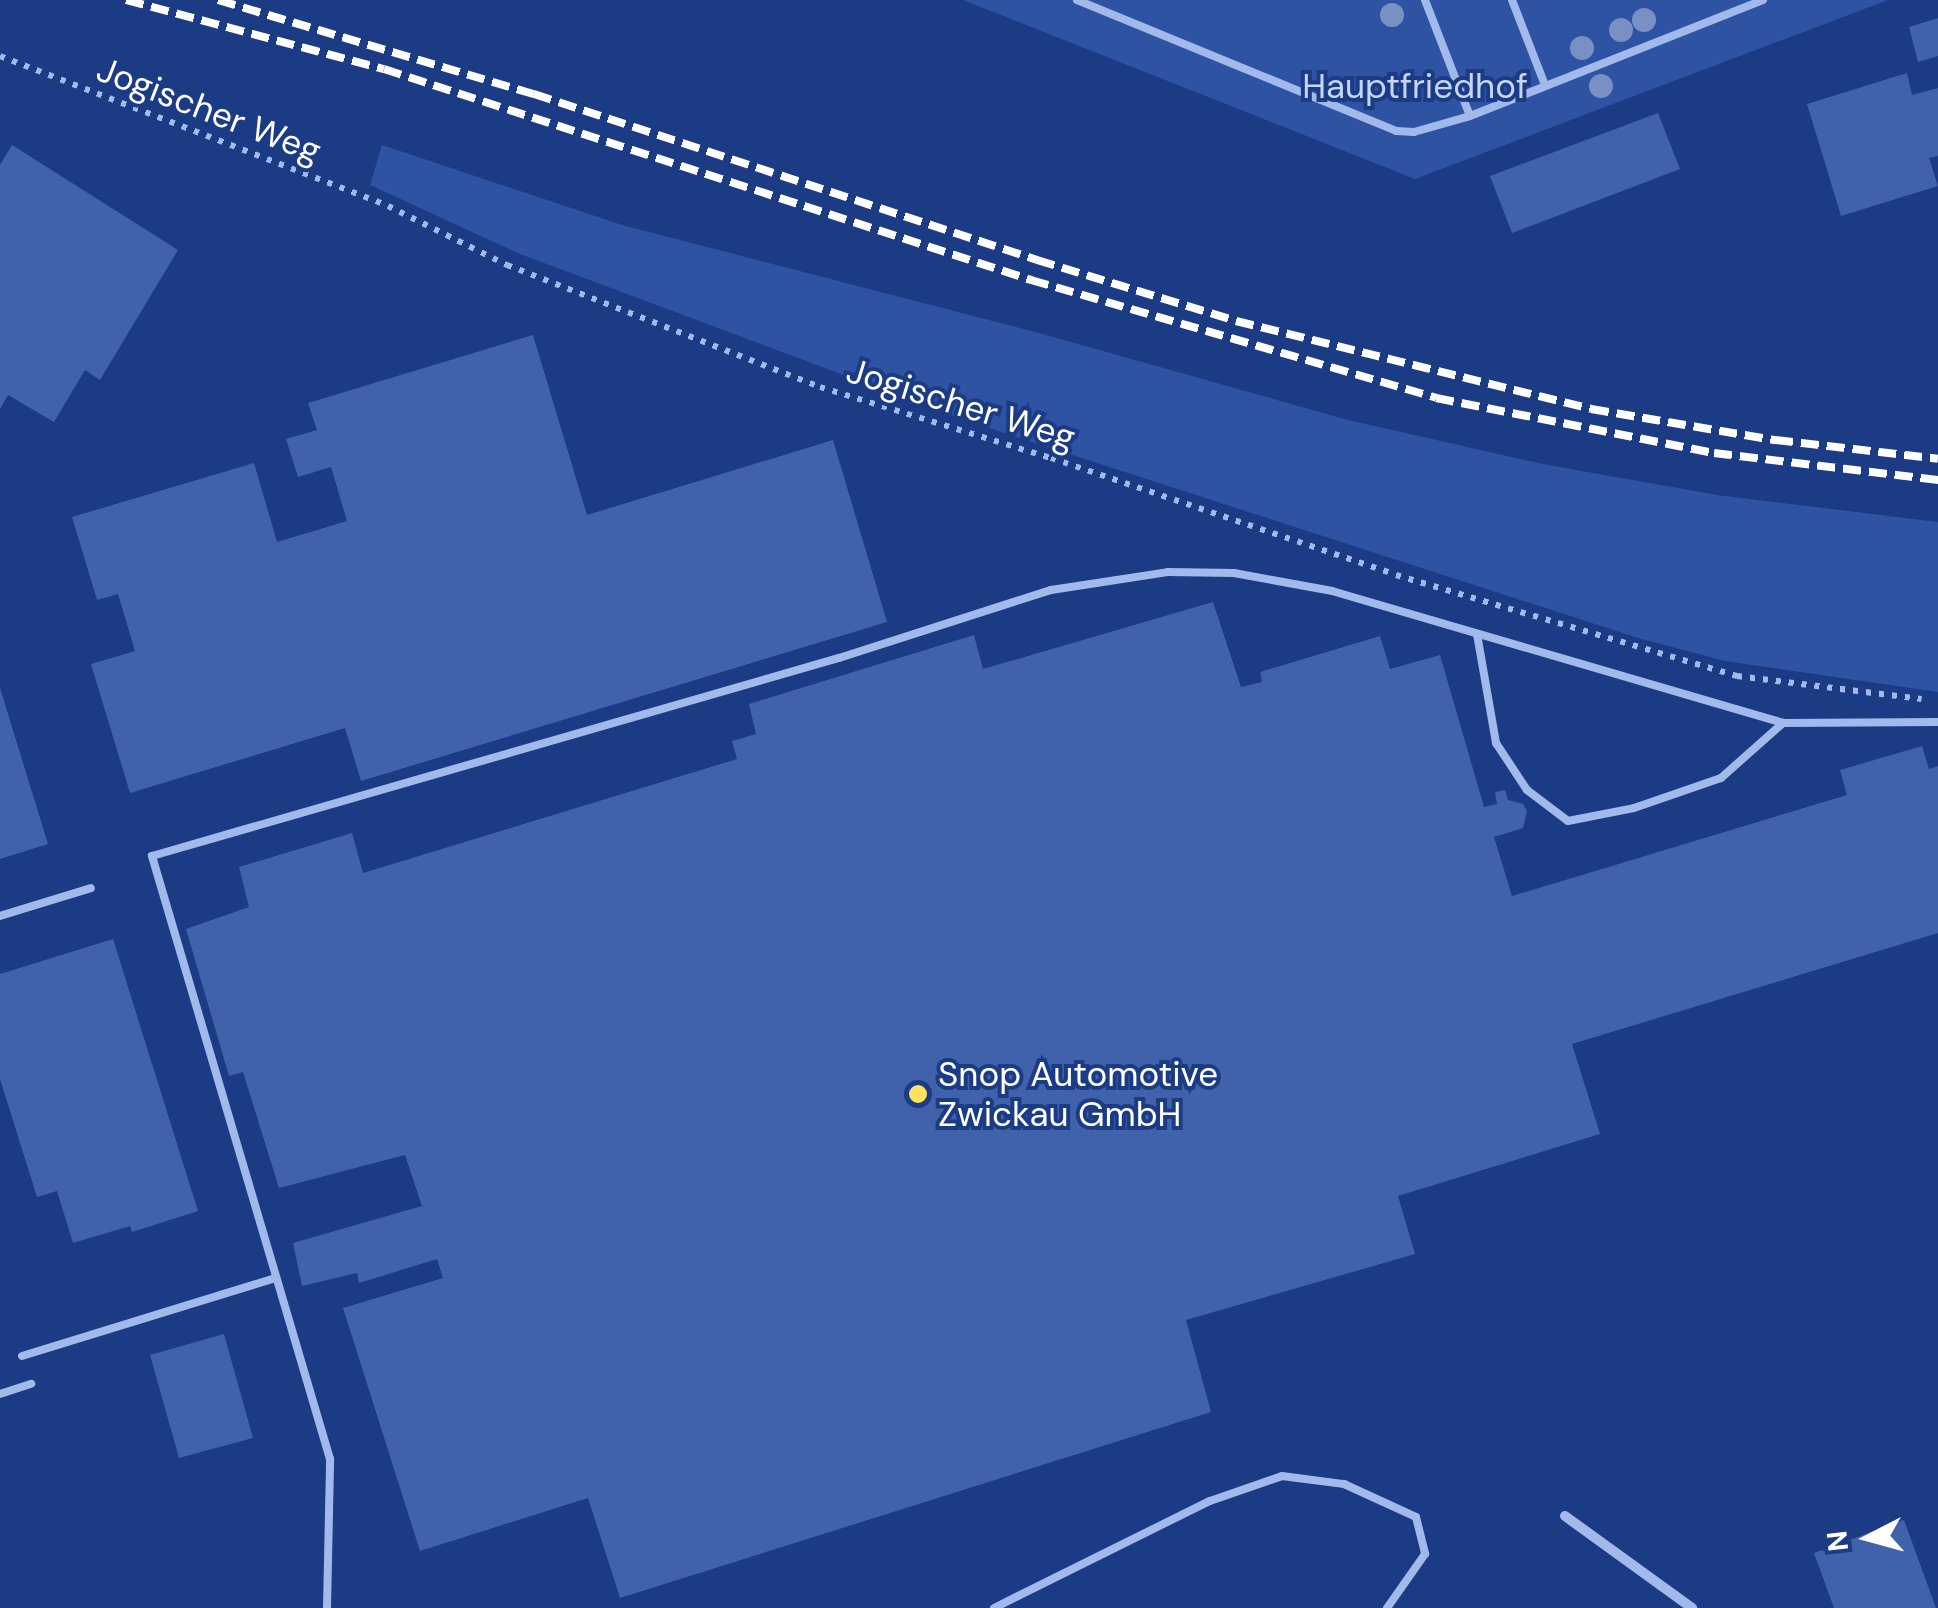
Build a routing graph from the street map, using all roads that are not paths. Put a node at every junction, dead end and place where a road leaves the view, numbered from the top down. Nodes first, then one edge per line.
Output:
1 (1077, 0) edge
2 (1425, 0) edge
3 (1512, 0) edge
4 (1763, 0) edge
5 (1545, 85) junction
6 (1470, 116) junction
7 (1477, 634) junction
8 (1938, 722) edge
9 (1783, 723) junction
10 (91, 888) dead end
11 (0, 916) edge
12 (276, 1278) junction
13 (22, 1356) dead end
14 (31, 1384) dead end
15 (0, 1394) edge
16 (1564, 1516) dead end
17 (327, 1608) edge
18 (994, 1608) edge
19 (1387, 1608) edge
20 (1692, 1608) edge

1 - 6 lane
2 - 6 lane
3 - 5 lane
4 - 5 lane
5 - 6 lane
7 - 9 lane
7 - 9 lane
7 - 12 lane
8 - 9 lane
10 - 11 lane
12 - 13 lane
12 - 17 lane
14 - 15 lane
16 - 20 street
18 - 19 lane

